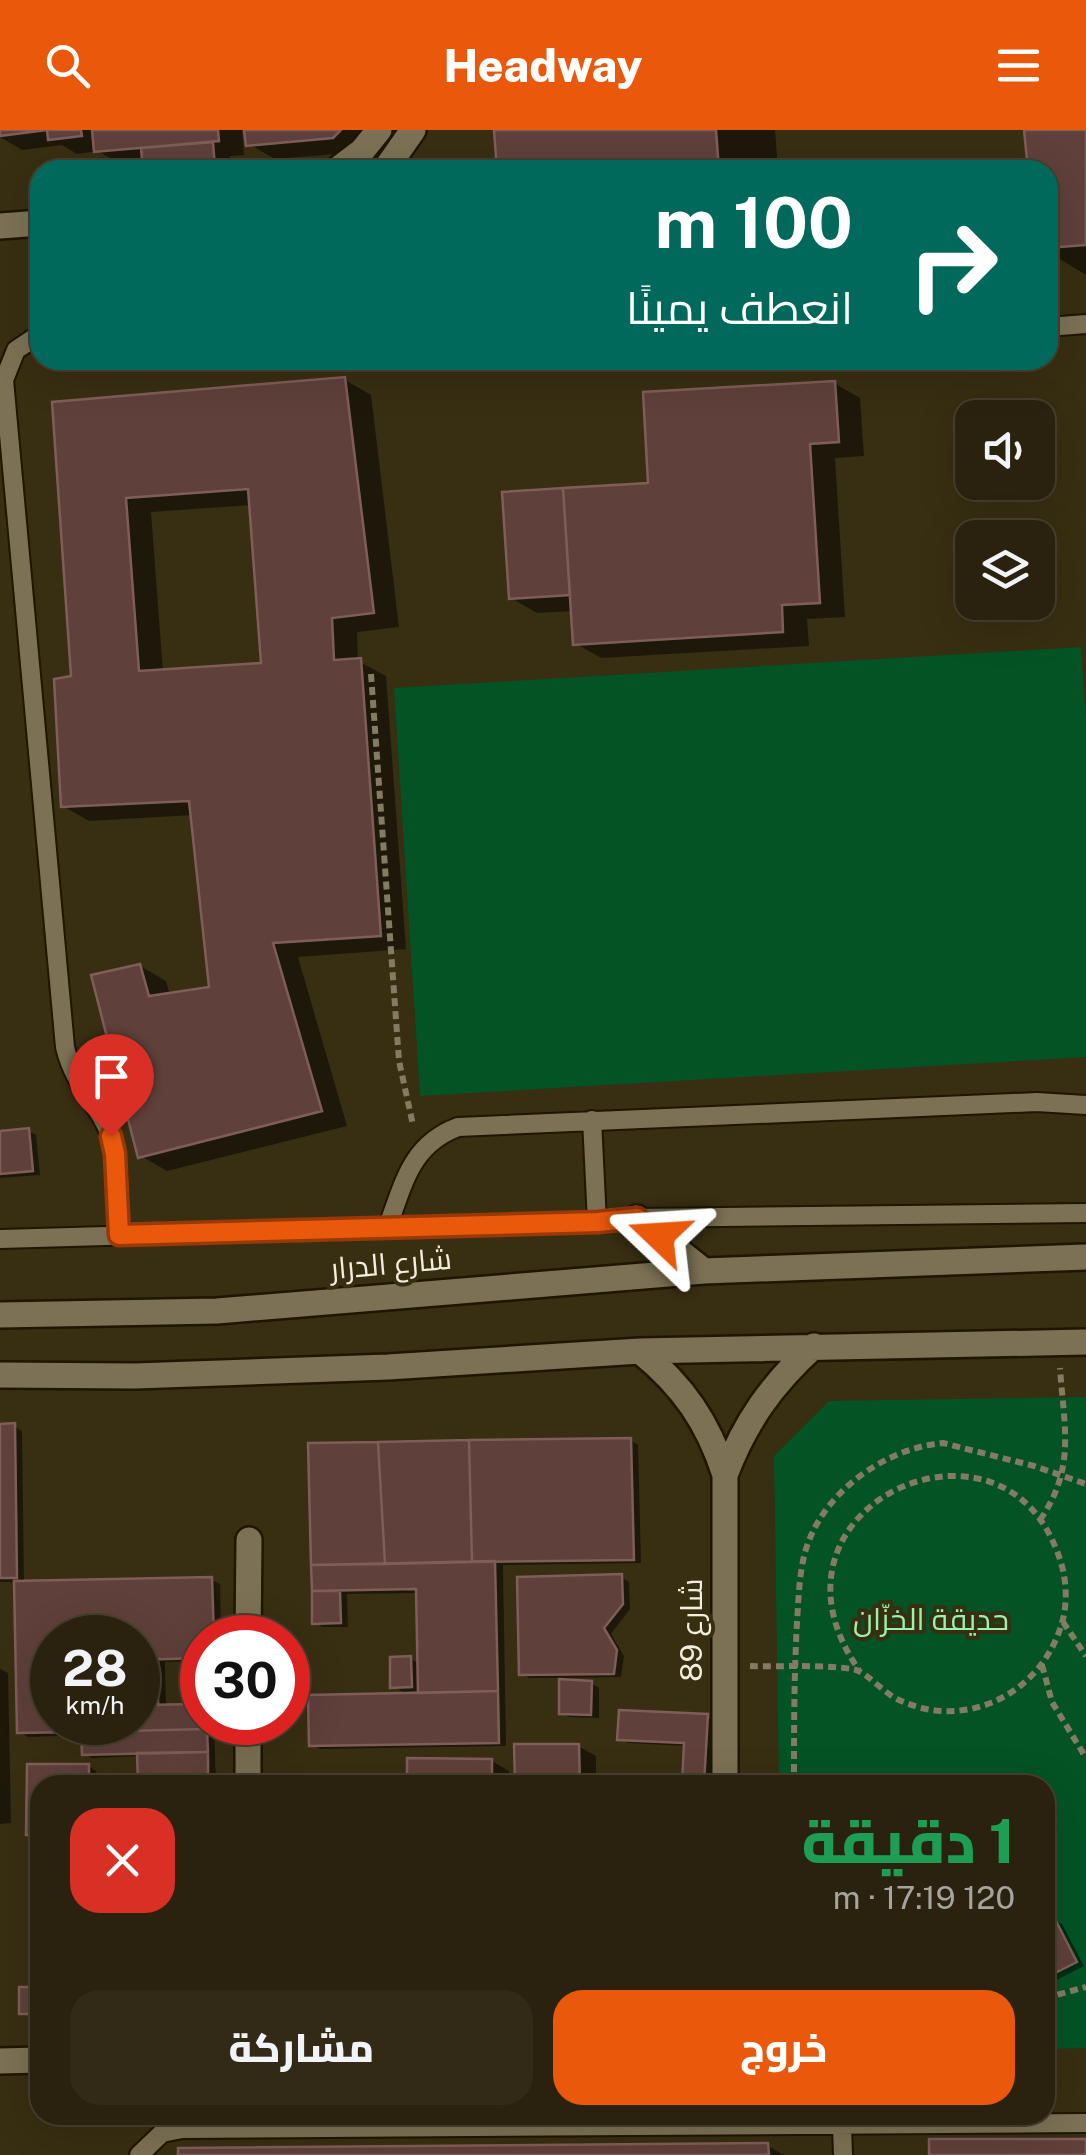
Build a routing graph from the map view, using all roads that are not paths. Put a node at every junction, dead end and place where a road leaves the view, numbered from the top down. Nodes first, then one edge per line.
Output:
1 (379, 130) edge
2 (413, 130) edge
3 (350, 160) edge
4 (392, 160) edge
5 (30, 224) edge
6 (0, 226) edge
7 (1086, 324) edge
8 (1058, 326) edge
9 (30, 341) edge
10 (1086, 1104) edge
11 (592, 1120) junction
12 (1086, 1214) edge
13 (637, 1218) junction
14 (598, 1222) junction
15 (387, 1228) junction
16 (119, 1235) junction
17 (0, 1239) edge
18 (1086, 1257) edge
19 (704, 1271) junction
20 (0, 1315) edge
21 (1086, 1342) edge
22 (814, 1346) junction
23 (640, 1351) junction
24 (0, 1375) edge
25 (725, 1476) junction
26 (249, 1540) dead end
27 (248, 1615) edge
28 (248, 1745) edge
29 (248, 1775) edge
30 (725, 1775) edge
31 (30, 2060) edge
32 (0, 2061) edge
33 (1055, 2123) edge
34 (1086, 2123) edge
35 (923, 2125) edge
36 (842, 2126) junction
37 (139, 2155) edge
38 (842, 2155) edge

1 - 3 street
2 - 4 street
5 - 6 street
7 - 8 lane
9 - 16 lane
10 - 11 lane
11 - 14 lane
11 - 15 lane
12 - 13 lane
13 - 14 lane
13 - 19 street
14 - 15 lane
15 - 16 lane
16 - 17 lane
18 - 19 street, شارع الدرار
19 - 20 street, شارع الدرار
21 - 22 street
22 - 23 street
22 - 25 street, شارع 89
23 - 24 street
23 - 25 street, شارع 89
25 - 30 street, شارع 89
26 - 27 street
28 - 29 street
31 - 32 street
33 - 34 lane
35 - 36 lane
36 - 37 lane
36 - 38 lane

